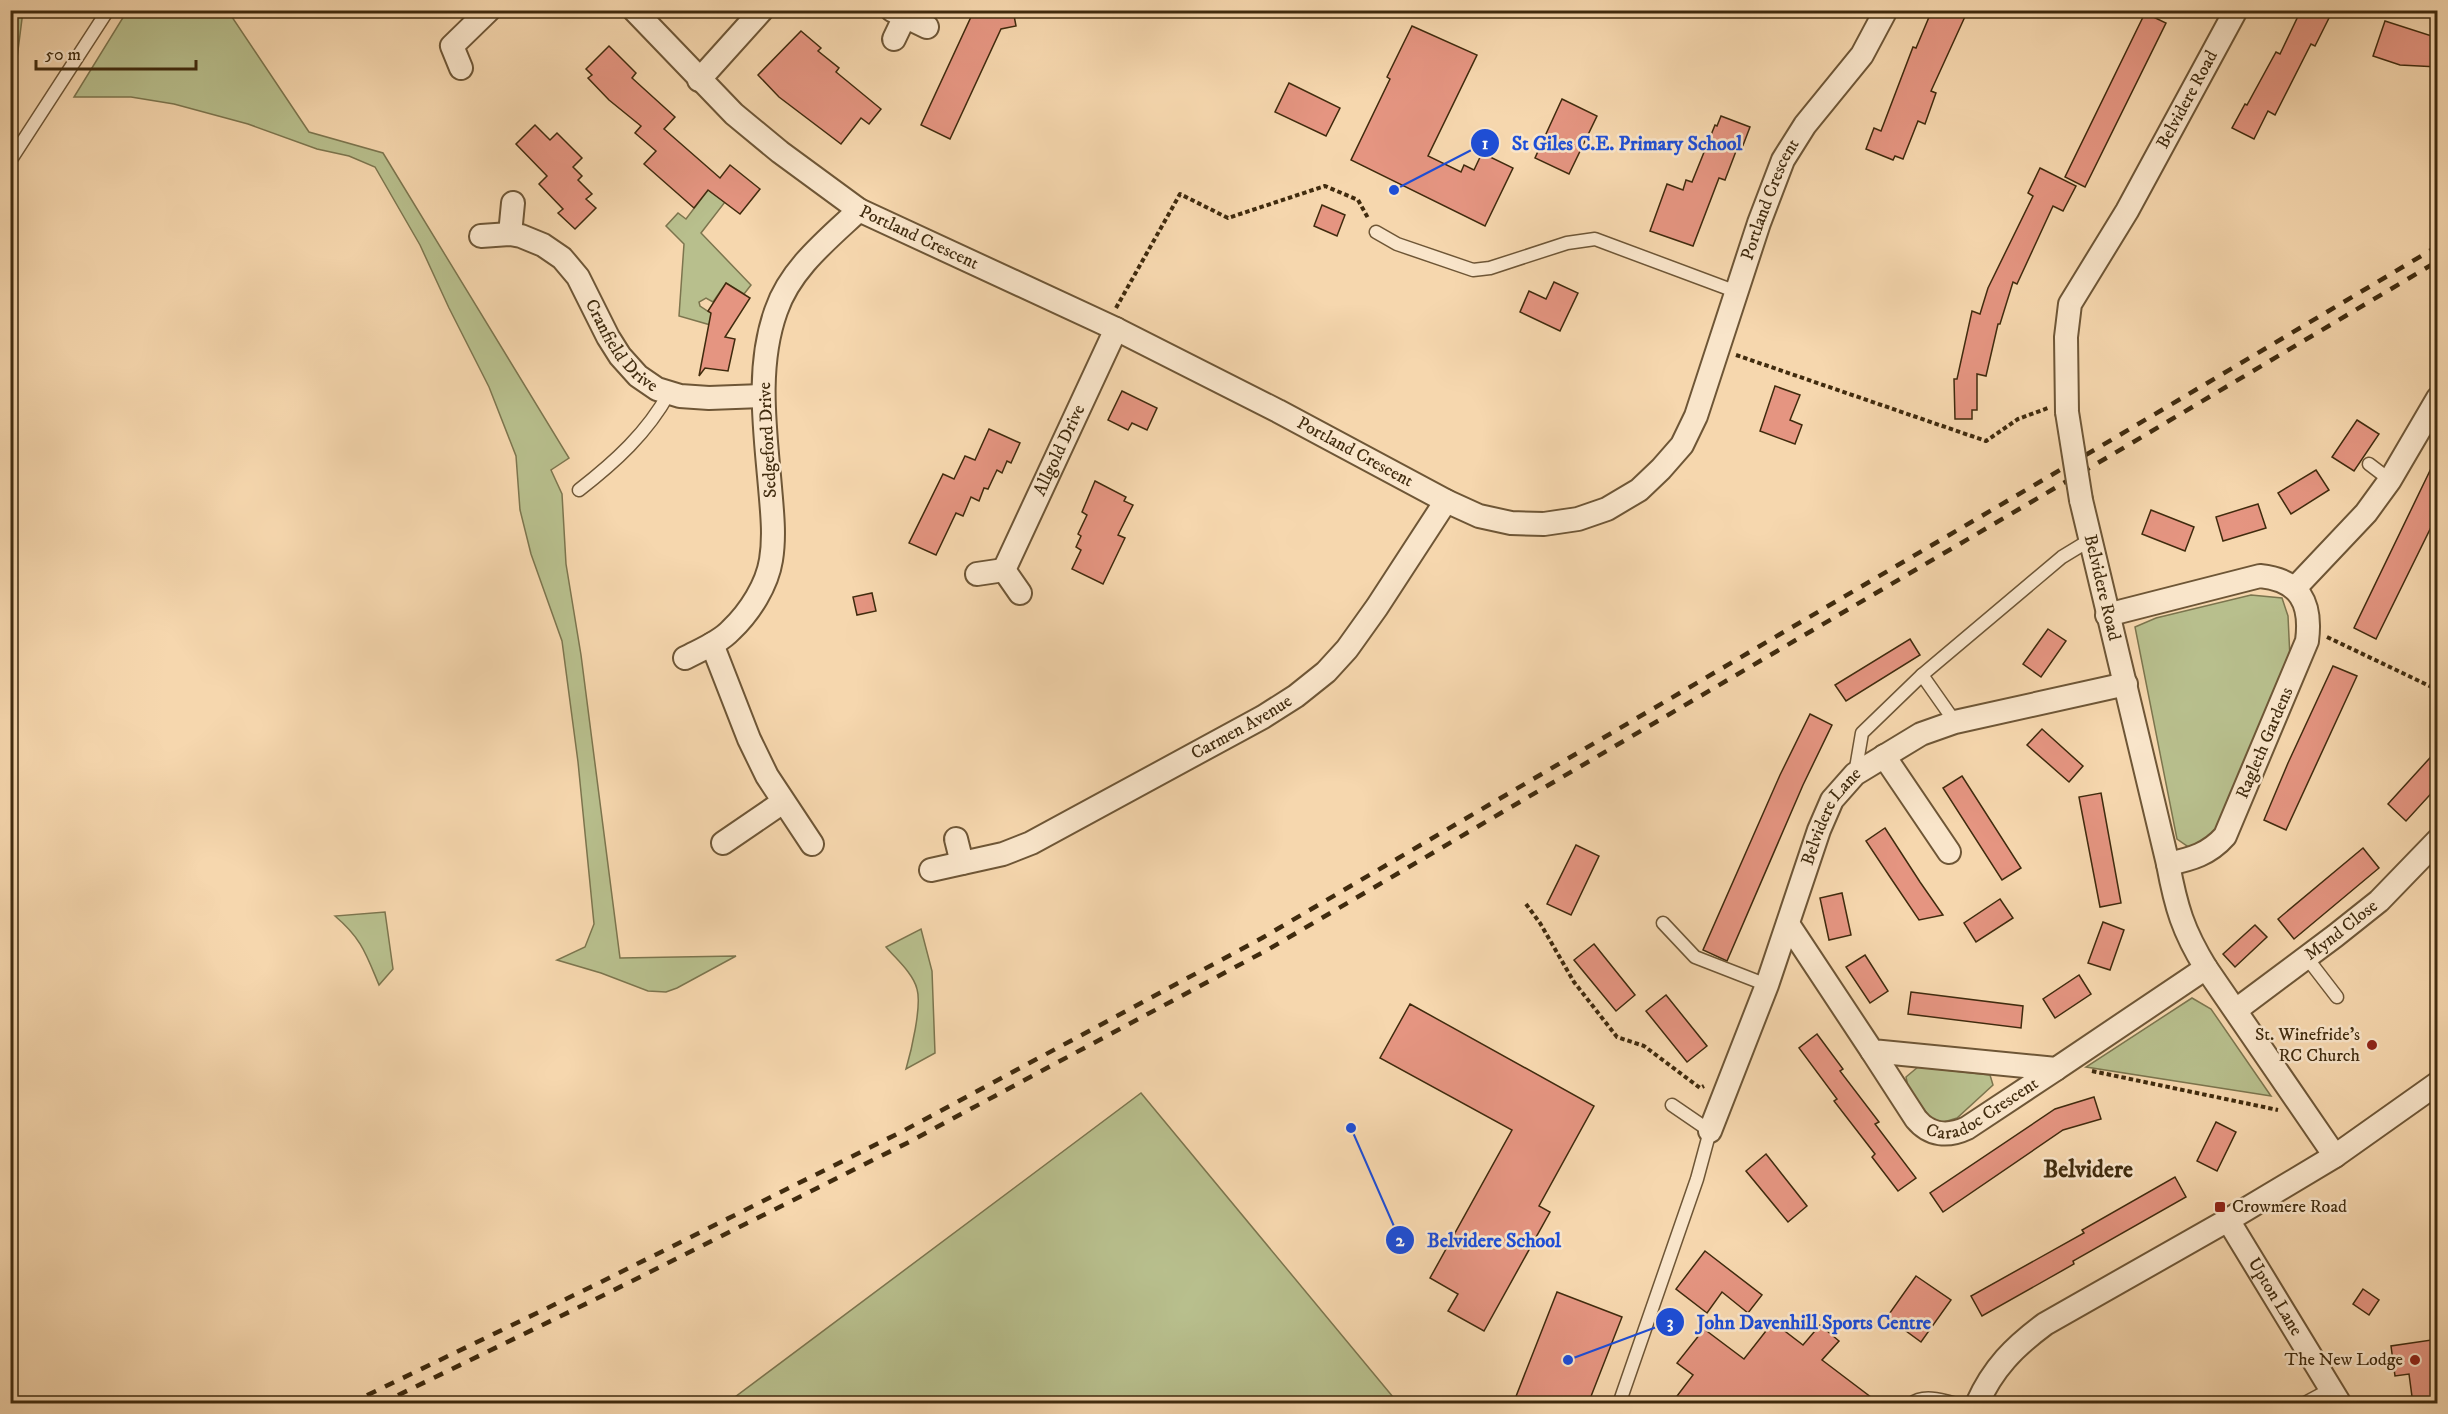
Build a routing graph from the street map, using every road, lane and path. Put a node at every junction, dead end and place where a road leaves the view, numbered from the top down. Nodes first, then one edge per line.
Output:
1 (108, 10) edge
2 (489, 10) edge
3 (634, 10) edge
4 (762, 10) edge
5 (1886, 10) edge
6 (2236, 10) edge
7 (898, 14) edge
8 (927, 27) dead end
9 (894, 39) dead end
10 (461, 68) dead end
11 (699, 80) junction
12 (10, 161) edge
13 (513, 202) dead end
14 (859, 210) junction
15 (1376, 232) joint
16 (510, 234) junction
17 (481, 236) dead end
18 (1737, 292) junction
19 (1111, 326) junction
20 (1718, 349) junction
21 (669, 393) junction
22 (762, 396) junction
23 (2438, 398) edge
24 (2067, 407) junction
25 (2369, 464) dead end
26 (2390, 480) junction
27 (579, 490) dead end
28 (1446, 501) junction
29 (2090, 540) junction
30 (1004, 570) junction
31 (978, 574) dead end
32 (2295, 587) junction
33 (1020, 592) dead end
34 (2107, 615) junction
35 (2309, 628) junction
36 (712, 645) junction
37 (685, 658) dead end
38 (1922, 675) junction
39 (2126, 684) junction
40 (2438, 690) edge
41 (1955, 722) junction
42 (1884, 756) junction
43 (1855, 774) junction
44 (783, 802) junction
45 (956, 839) dead end
46 (2438, 840) edge
47 (723, 843) dead end
48 (812, 844) dead end
49 (1949, 852) dead end
50 (962, 863) junction
51 (2168, 864) junction
52 (931, 870) dead end
53 (1526, 904) dead end
54 (1663, 923) dead end
55 (1788, 924) junction
56 (2307, 958) junction
57 (2206, 968) junction
58 (1767, 985) junction
59 (2337, 997) dead end
60 (2236, 1010) junction
61 (1872, 1051) junction
62 (2064, 1064) junction
63 (2438, 1083) edge
64 (1727, 1088) junction
65 (2297, 1100) junction
66 (1672, 1105) dead end
67 (1710, 1131) junction
68 (2335, 1155) junction
69 (2228, 1220) junction
70 (2336, 1396) edge
71 (1619, 1404) edge
72 (1911, 1404) edge
73 (1956, 1404) edge
74 (1977, 1404) edge
75 (2303, 1404) edge

1 - 12 lane
2 - 10 street
3 - 11 street, Portland Crescent
4 - 11 street
5 - 18 street, Portland Crescent
6 - 24 street, Belvidere Road
7 - 8 street
7 - 9 street
11 - 14 street, Portland Crescent
13 - 16 street
14 - 19 street, Portland Crescent
14 - 22 street, Sedgeford Drive
15 - 18 lane
15 - 19 path
16 - 17 street, Cranfield Drive
16 - 21 street, Cranfield Drive
18 - 20 street, Portland Crescent
19 - 28 street, Portland Crescent
19 - 30 street, Allgold Drive
20 - 24 path
20 - 28 street, Portland Crescent
21 - 22 street, Cranfield Drive
21 - 27 lane
22 - 36 street, Sedgeford Drive
23 - 26 street
24 - 29 street, Belvidere Road, bridge
25 - 26 lane
26 - 32 street
28 - 50 street, Carmen Avenue
29 - 34 street, Belvidere Road
29 - 38 lane
30 - 31 street
30 - 33 street
32 - 34 street
32 - 35 street, Ragleth Gardens
34 - 39 street, Belvidere Road
35 - 40 path
35 - 51 street, Ragleth Gardens
36 - 37 street, Sedgeford Drive
36 - 44 street
38 - 41 lane
38 - 43 lane
39 - 41 street, Belvidere Lane
39 - 51 street, Belvidere Road
41 - 42 street, Belvidere Lane
42 - 43 street, Belvidere Lane
42 - 49 street
43 - 55 street, Belvidere Lane
44 - 47 street
44 - 48 street
45 - 50 street
46 - 56 street, Mynd Close
50 - 52 street, Carmen Avenue
51 - 57 street, Belvidere Road
53 - 64 path
54 - 58 lane
55 - 58 street, Belvidere Lane
55 - 61 street, Caradoc Crescent
56 - 59 lane
56 - 60 street, Mynd Close
57 - 60 street, Belvidere Road
57 - 62 street, Caradoc Crescent
58 - 64 street, Belvidere Lane
60 - 65 street, Belvidere Road
61 - 62 street, Caradoc Crescent
61 - 62 street, Caradoc Crescent
62 - 65 path
63 - 68 street
64 - 67 street, Belvidere Lane
65 - 68 street, Belvidere Road
66 - 67 lane
67 - 71 lane
68 - 69 street
69 - 70 street, Upton Lane
69 - 74 street
70 - 75 lane
72 - 73 lane

